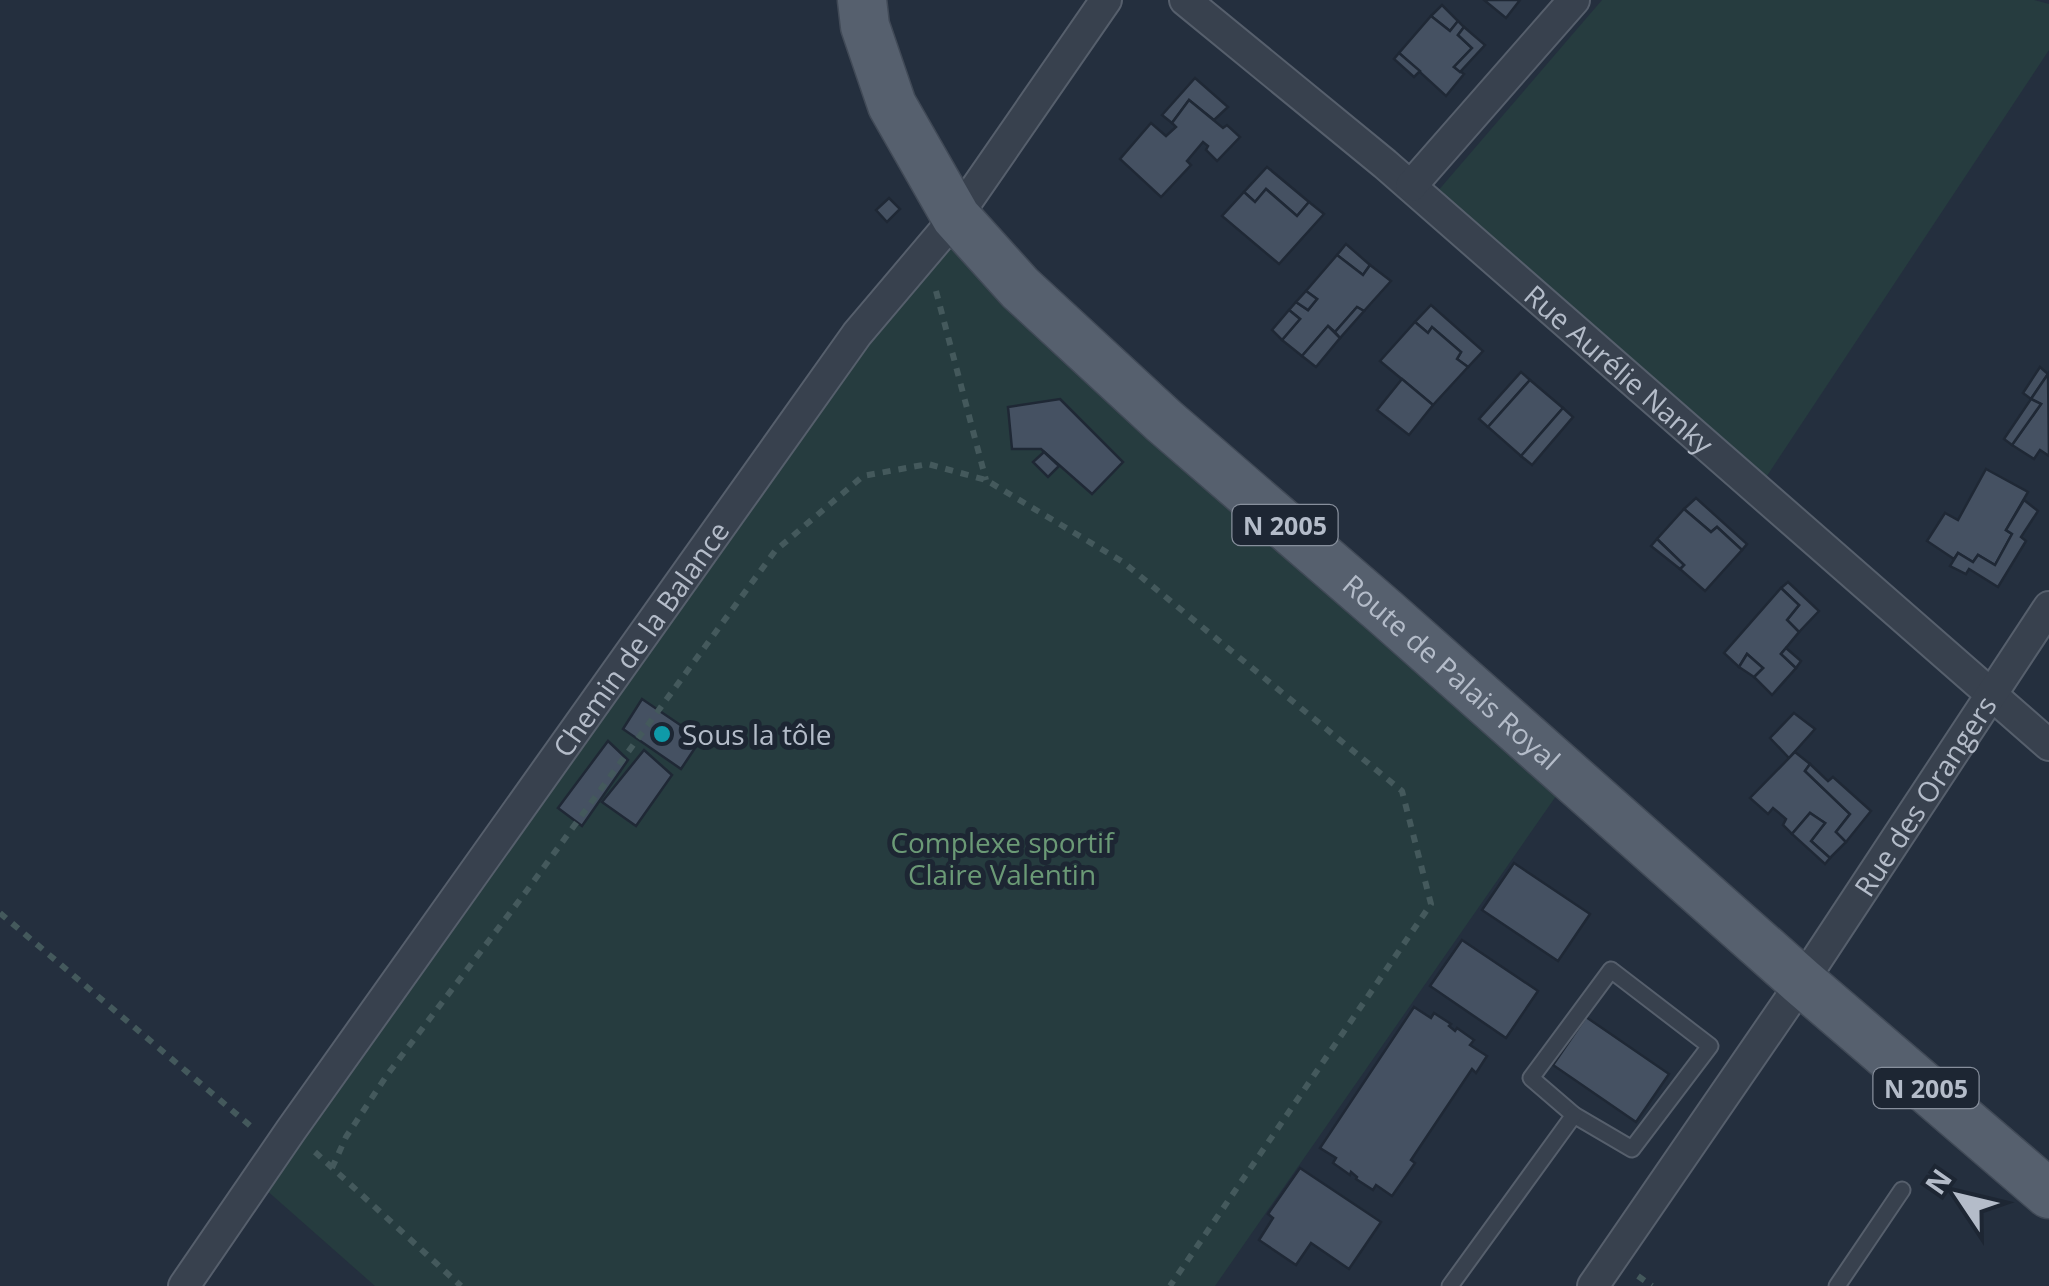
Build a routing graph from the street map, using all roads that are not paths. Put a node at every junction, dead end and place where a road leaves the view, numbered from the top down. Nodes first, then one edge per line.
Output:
1 (862, 0) edge
2 (1106, 0) edge
3 (1185, 0) edge
4 (1574, 0) edge
5 (1411, 186) junction
6 (941, 234) junction
7 (2049, 606) edge
8 (1992, 697) junction
9 (2049, 745) edge
10 (1802, 982) junction
11 (1574, 1115) junction
12 (1902, 1190) dead end
13 (2049, 1194) edge
14 (184, 1286) edge
15 (1450, 1286) edge
16 (1593, 1286) edge
17 (1837, 1286) edge

1 - 6 main road, Route de Palais Royal / N 2005
2 - 6 street, Chemin de la Balance
3 - 5 street, Rue Aurélie Nanky
4 - 5 street
5 - 8 street, Rue Aurélie Nanky
6 - 10 main road, Route de Palais Royal / N 2005
6 - 14 street, Chemin de la Balance
7 - 8 street, Rue des Orangers
8 - 9 street, Rue Aurélie Nanky
8 - 10 street, Rue des Orangers
10 - 13 main road, Route de Palais Royal / N 2005
10 - 16 street, Rue des Orangers
11 - 11 lane
11 - 15 lane
12 - 17 lane

